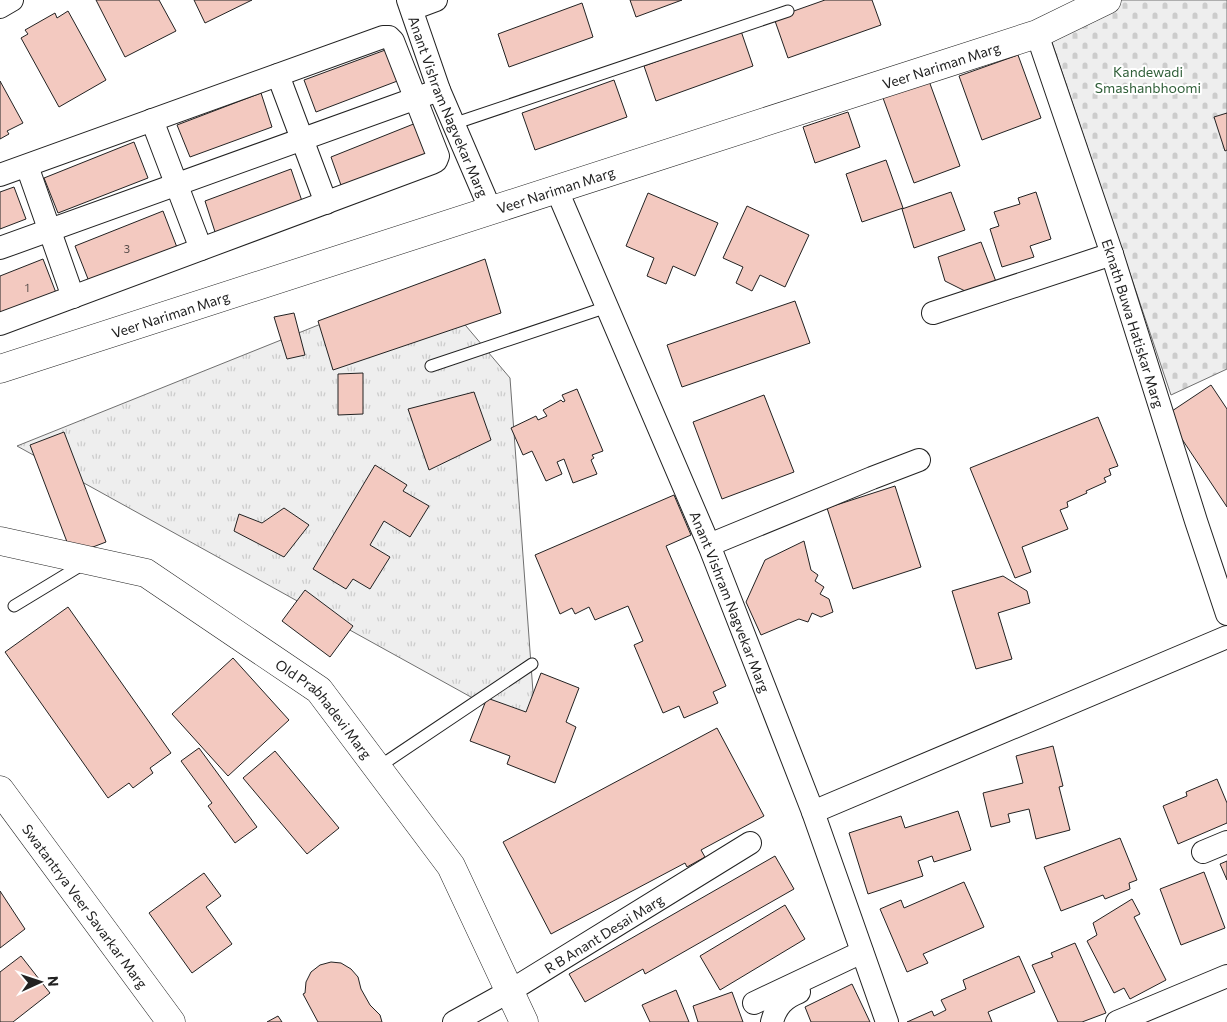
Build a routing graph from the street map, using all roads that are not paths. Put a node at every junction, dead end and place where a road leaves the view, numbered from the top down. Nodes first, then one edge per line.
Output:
1 (12, 0) edge
2 (436, 0) edge
3 (1107, 0) edge
4 (410, 5) edge
5 (0, 7) edge
6 (788, 11) dead end
7 (1037, 34) junction
8 (278, 75) junction
9 (439, 90) junction
10 (416, 98) junction
11 (152, 120) junction
12 (452, 124) junction
13 (302, 139) junction
14 (27, 166) junction
15 (0, 175) edge
16 (176, 185) junction
17 (556, 188) junction
18 (326, 203) junction
19 (491, 211) junction
20 (50, 230) junction
21 (0, 248) edge
22 (200, 249) junction
23 (1112, 254) junction
24 (73, 297) junction
25 (607, 307) junction
26 (933, 313) dead end
27 (0, 324) edge
28 (431, 366) dead end
29 (0, 369) edge
30 (919, 460) dead end
31 (0, 541) edge
32 (709, 545) junction
33 (88, 561) junction
34 (14, 606) dead end
35 (1227, 614) edge
36 (1227, 638) edge
37 (532, 664) dead end
38 (377, 768) junction
39 (0, 790) edge
40 (814, 812) junction
41 (1227, 842) edge
42 (750, 843) dead end
43 (1203, 852) dead end
44 (865, 958) junction
45 (1227, 976) edge
46 (510, 991) junction
47 (754, 1003) dead end
48 (1128, 1020) edge
49 (171, 1022) edge
50 (454, 1022) edge
51 (524, 1022) edge
52 (772, 1022) edge
53 (887, 1022) edge

1 - 5 street
2 - 4 street
3 - 7 street, Veer Nariman Marg
4 - 9 street, Anant Vishram Nagvekar Marg
6 - 12 lane
7 - 17 street, Veer Nariman Marg
7 - 23 street, Eknath Buwa Hatiskar Marg
8 - 10 street
8 - 11 street
8 - 13 street
9 - 10 street
9 - 12 street, Anant Vishram Nagvekar Marg
10 - 13 street
10 - 18 street
11 - 14 street
11 - 16 street
12 - 19 street, Anant Vishram Nagvekar Marg
13 - 16 street
13 - 18 street
14 - 15 street
14 - 20 street
16 - 20 street
16 - 22 street
17 - 19 street, Veer Nariman Marg
17 - 25 street, Anant Vishram Nagvekar Marg
18 - 22 street
19 - 29 street, Veer Nariman Marg
20 - 21 street
20 - 24 street
22 - 24 street
23 - 26 street
23 - 35 street, Eknath Buwa Hatiskar Marg
24 - 27 street
25 - 28 lane
25 - 32 street, Anant Vishram Nagvekar Marg
30 - 32 street
31 - 33 street, Old Prabhadevi Marg
32 - 40 street, Anant Vishram Nagvekar Marg
33 - 34 lane
33 - 38 street, Old Prabhadevi Marg
36 - 40 street
37 - 38 lane
38 - 46 street, Old Prabhadevi Marg
39 - 49 street, Swatantrya Veer Savarkar Marg
40 - 44 street, Anant Vishram Nagvekar Marg
41 - 43 street
42 - 46 street, R B Anant Desai Marg
44 - 47 street
44 - 52 street
44 - 53 street, Anant Vishram Nagvekar Marg
45 - 48 street
46 - 50 street, R B Anant Desai Marg
46 - 51 street, Old Prabhadevi Marg

